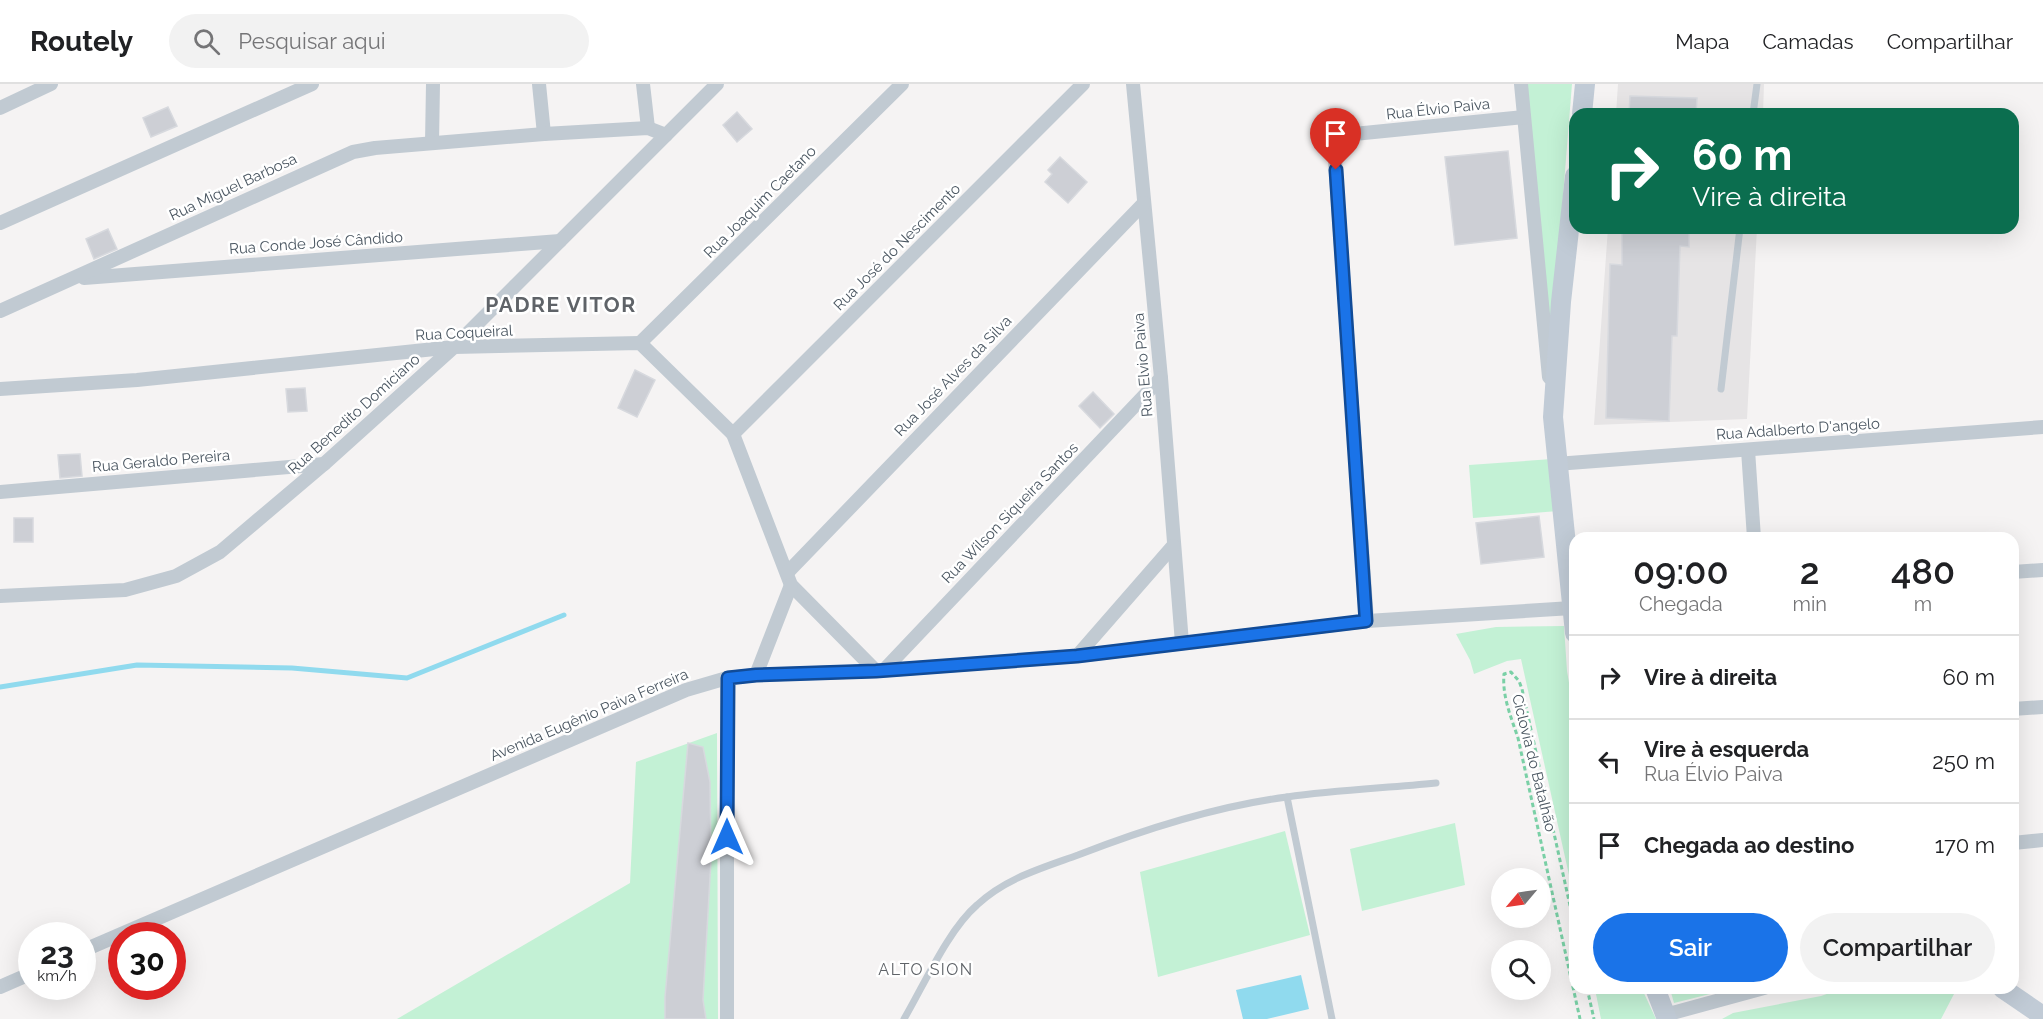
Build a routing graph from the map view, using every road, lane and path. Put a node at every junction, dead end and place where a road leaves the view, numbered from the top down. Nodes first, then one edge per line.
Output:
1 (51, 84) edge
2 (312, 84) edge
3 (433, 84) edge
4 (539, 84) edge
5 (643, 84) edge
6 (717, 84) edge
7 (902, 84) edge
8 (1083, 84) edge
9 (1133, 84) edge
10 (1521, 84) edge
11 (1585, 84) edge
12 (1757, 84) edge
13 (0, 108) edge
14 (1583, 108) edge
15 (1754, 108) edge
16 (1524, 117) junction
17 (648, 128) junction
18 (544, 134) junction
19 (666, 135) junction
20 (432, 143) junction
21 (1144, 203) junction
22 (0, 223) edge
23 (1569, 230) edge
24 (1739, 234) edge
25 (560, 240) junction
26 (74, 279) junction
27 (0, 311) edge
28 (640, 343) junction
29 (454, 347) junction
30 (1161, 378) junction
31 (1721, 389) dead end
32 (0, 390) edge
33 (1553, 417) junction
34 (2043, 427) edge
35 (734, 434) junction
36 (1748, 450) junction
37 (324, 464) junction
38 (1557, 464) junction
39 (0, 492) edge
40 (1754, 532) edge
41 (1173, 546) junction
42 (2043, 570) edge
43 (2019, 572) edge
44 (789, 579) junction
45 (1569, 579) edge
46 (0, 596) edge
47 (1569, 608) edge
48 (1366, 621) junction
49 (1182, 643) junction
50 (1077, 656) junction
51 (880, 670) junction
52 (756, 675) junction
53 (728, 678) junction
54 (2043, 707) edge
55 (2019, 709) edge
56 (1436, 783) dead end
57 (1287, 797) junction
58 (2043, 840) edge
59 (2019, 842) edge
60 (1569, 901) edge
61 (96, 945) edge
62 (1569, 965) edge
63 (18, 979) edge
64 (0, 987) edge
65 (1575, 994) edge
66 (1588, 994) edge
67 (1657, 994) edge
68 (1744, 994) edge
69 (2011, 994) edge
70 (2043, 1016) edge
71 (1666, 1017) edge
72 (727, 1019) edge
73 (904, 1019) edge
74 (1332, 1019) edge
75 (1581, 1019) edge
76 (1594, 1019) edge

1 - 13 street
2 - 22 street
3 - 20 street
4 - 18 street
5 - 17 street
6 - 19 street, Rua Benedito Domiciano
7 - 28 street, Rua Joaquim Caetano
8 - 35 street, Rua José do Nescimento
9 - 21 street, Rua Elvio Paiva
10 - 16 street
11 - 14 street
12 - 15 lane
16 - 33 street
16 - 48 street, Rua Élvio Paiva
17 - 18 street, Rua Miguel Barbosa
17 - 19 street
18 - 20 street, Rua Miguel Barbosa
19 - 25 street, Rua Benedito Domiciano
20 - 26 street, Rua Miguel Barbosa
21 - 30 street, Rua Elvio Paiva
21 - 44 street, Rua José Alves da Silva
23 - 33 street
24 - 31 lane
25 - 26 street, Rua Conde José Cândido
25 - 29 street, Rua Benedito Domiciano
26 - 27 street, Rua Miguel Barbosa
28 - 29 street, Rua Coqueiral
28 - 35 street
29 - 32 street, Rua Coqueiral
29 - 37 street, Rua Benedito Domiciano
30 - 41 street, Rua Elvio Paiva
30 - 51 street, Rua Wilson Siqueira Santos
33 - 38 street
34 - 36 street, Rua Adalberto D'angelo
35 - 44 street
36 - 38 street, Rua Adalberto D'angelo
36 - 40 street
37 - 39 street, Rua Geraldo Pereira
37 - 46 street, Rua Benedito Domiciano
38 - 45 street
41 - 49 street, Rua Elvio Paiva
41 - 50 street
42 - 43 street
44 - 51 street
44 - 52 street
47 - 48 street, Avenida Eugênio Paiva Ferreira
48 - 49 street, Avenida Eugênio Paiva Ferreira
49 - 50 street, Avenida Eugênio Paiva Ferreira
50 - 51 street, Avenida Eugênio Paiva Ferreira
51 - 52 street, Avenida Eugênio Paiva Ferreira
52 - 53 street, Avenida Eugênio Paiva Ferreira
53 - 61 street, Avenida Eugênio Paiva Ferreira
53 - 72 street
54 - 55 street
56 - 57 lane
57 - 73 lane
57 - 74 lane
58 - 59 street
60 - 62 path, Ciclovia do Batalhão
63 - 64 street
65 - 75 path, Ciclovia do Batalhão
66 - 76 path
67 - 71 street
68 - 71 street
69 - 70 street

